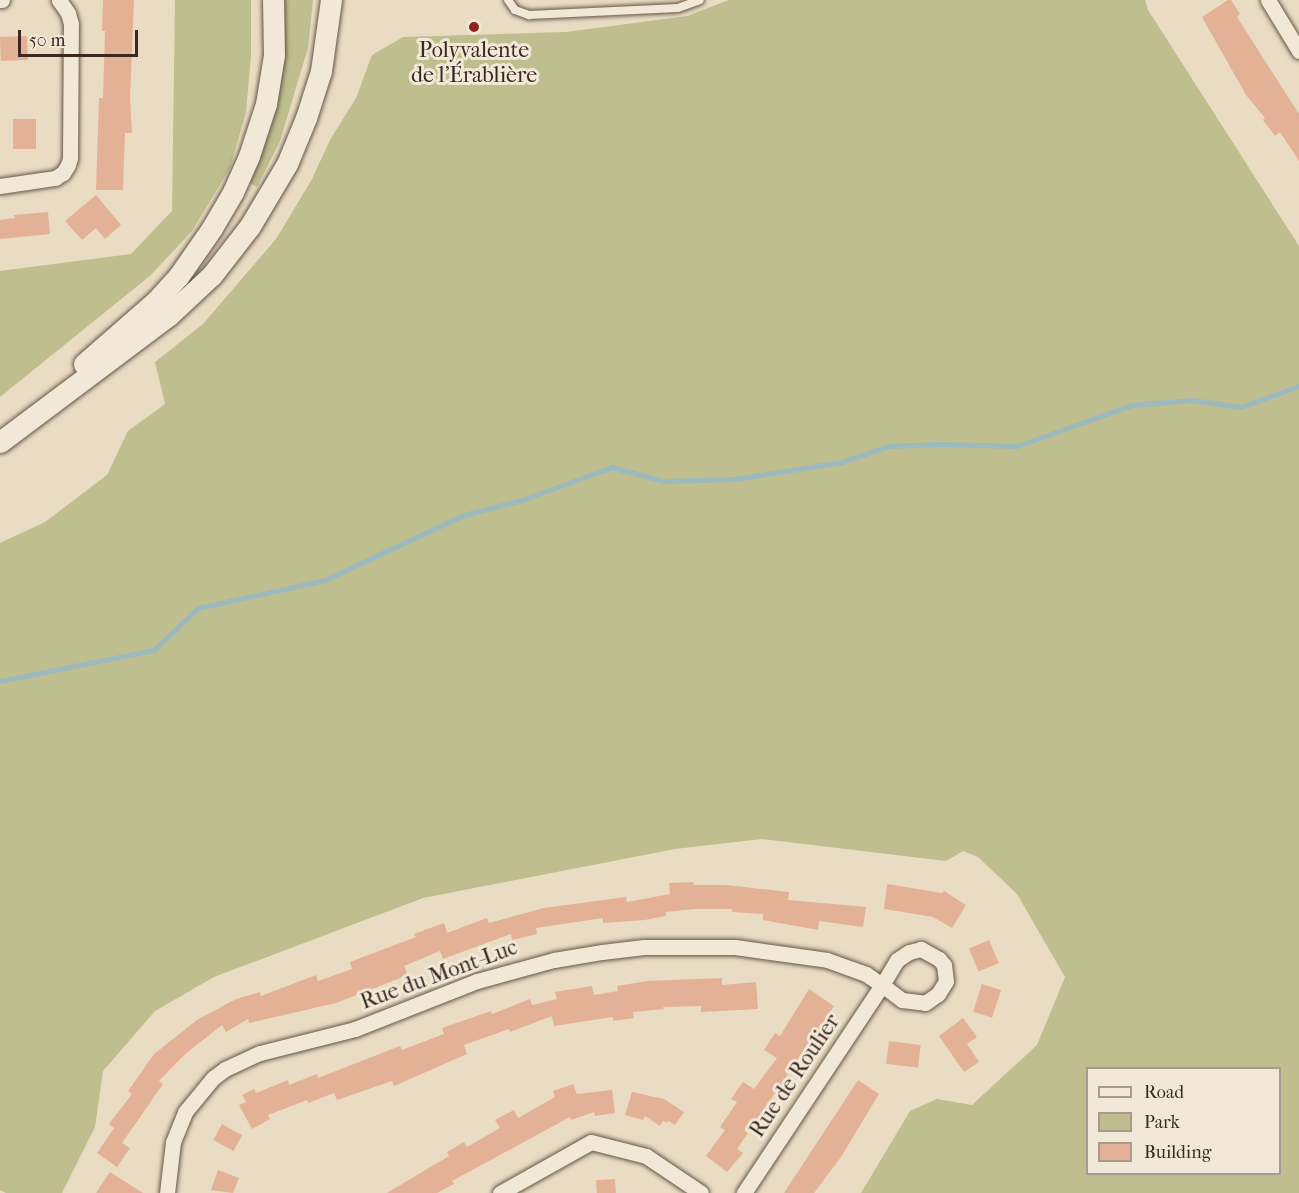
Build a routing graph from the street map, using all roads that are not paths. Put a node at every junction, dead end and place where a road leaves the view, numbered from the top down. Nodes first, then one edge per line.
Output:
1 (59, 0) edge
2 (273, 0) edge
3 (331, 0) edge
4 (508, 0) edge
5 (700, 0) edge
6 (1268, 0) edge
7 (1299, 51) edge
8 (0, 186) edge
9 (0, 436) edge
10 (0, 442) edge
11 (882, 985) joint
12 (167, 1193) edge
13 (500, 1193) edge
14 (701, 1193) edge
15 (744, 1193) edge

1 - 8 street
2 - 9 main road
3 - 10 main road
4 - 5 lane
6 - 7 street
11 - 12 street, Rue du Mont-Luc
11 - 15 street, Rue de Roulier
13 - 14 street

